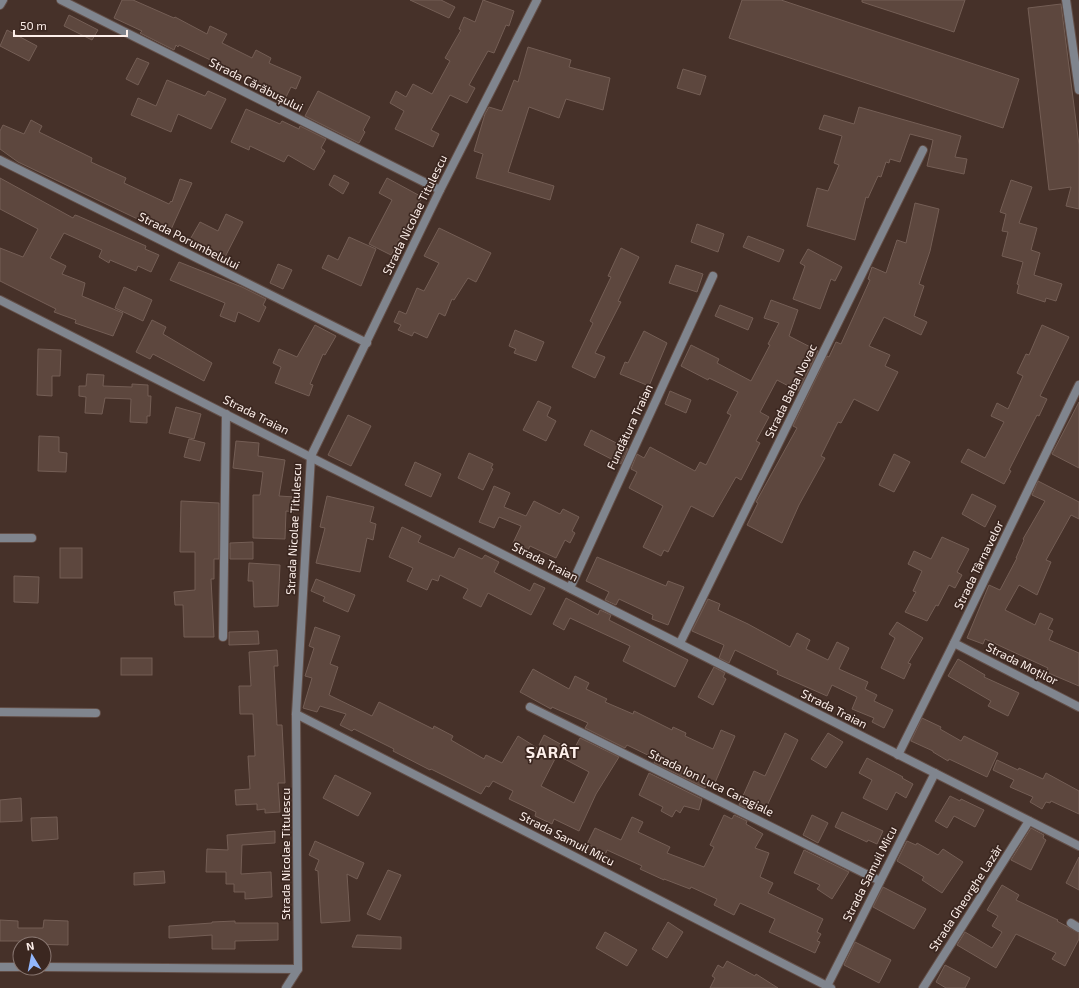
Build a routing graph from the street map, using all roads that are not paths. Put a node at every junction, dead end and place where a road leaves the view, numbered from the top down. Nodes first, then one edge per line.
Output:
1 (3, 0) edge
2 (61, 0) edge
3 (537, 0) edge
4 (1066, 0) edge
5 (0, 6) edge
6 (1079, 90) edge
7 (923, 150) dead end
8 (0, 160) edge
9 (440, 190) junction
10 (713, 276) dead end
11 (0, 300) edge
12 (367, 343) junction
13 (1079, 385) edge
14 (226, 414) junction
15 (311, 456) junction
16 (0, 538) edge
17 (32, 538) dead end
18 (570, 588) junction
19 (223, 637) dead end
20 (954, 643) junction
21 (680, 644) junction
22 (530, 707) dead end
23 (1079, 707) edge
24 (0, 712) edge
25 (96, 713) dead end
26 (296, 714) junction
27 (898, 754) junction
28 (935, 773) junction
29 (1029, 821) junction
30 (1079, 846) edge
31 (880, 881) junction
32 (1071, 923) dead end
33 (1079, 928) edge
34 (0, 967) edge
35 (12, 967) edge
36 (52, 967) edge
37 (298, 969) junction
38 (829, 987) edge
39 (286, 988) edge
40 (923, 988) edge

1 - 5 street
2 - 9 street, Strada Cărăbușului
3 - 9 street, Strada Nicolae Titulescu
4 - 6 street
7 - 21 street, Strada Baba Novac
8 - 12 street, Strada Porumbelului
9 - 12 street, Strada Nicolae Titulescu
10 - 18 street, Fundătura Traian
11 - 14 street, Strada Traian
12 - 15 street, Strada Nicolae Titulescu
13 - 20 street, Strada Târnavelor
14 - 15 street, Strada Traian
14 - 19 street
15 - 18 street, Strada Traian
15 - 26 street, Strada Nicolae Titulescu
16 - 17 street
18 - 21 street, Strada Traian
20 - 23 street, Strada Moților
20 - 27 street, Strada Târnavelor
21 - 27 street, Strada Traian
22 - 31 street, Strada Ion Luca Caragiale
24 - 25 street
26 - 37 street, Strada Nicolae Titulescu
26 - 38 street, Strada Samuil Micu
27 - 28 street, Strada Traian
28 - 29 street, Strada Traian
28 - 31 street, Strada Samuil Micu
29 - 30 street, Strada Traian
29 - 40 street, Strada Gheorghe Lazăr
31 - 38 street, Strada Samuil Micu
32 - 33 street
34 - 35 street
36 - 37 street
37 - 39 street

